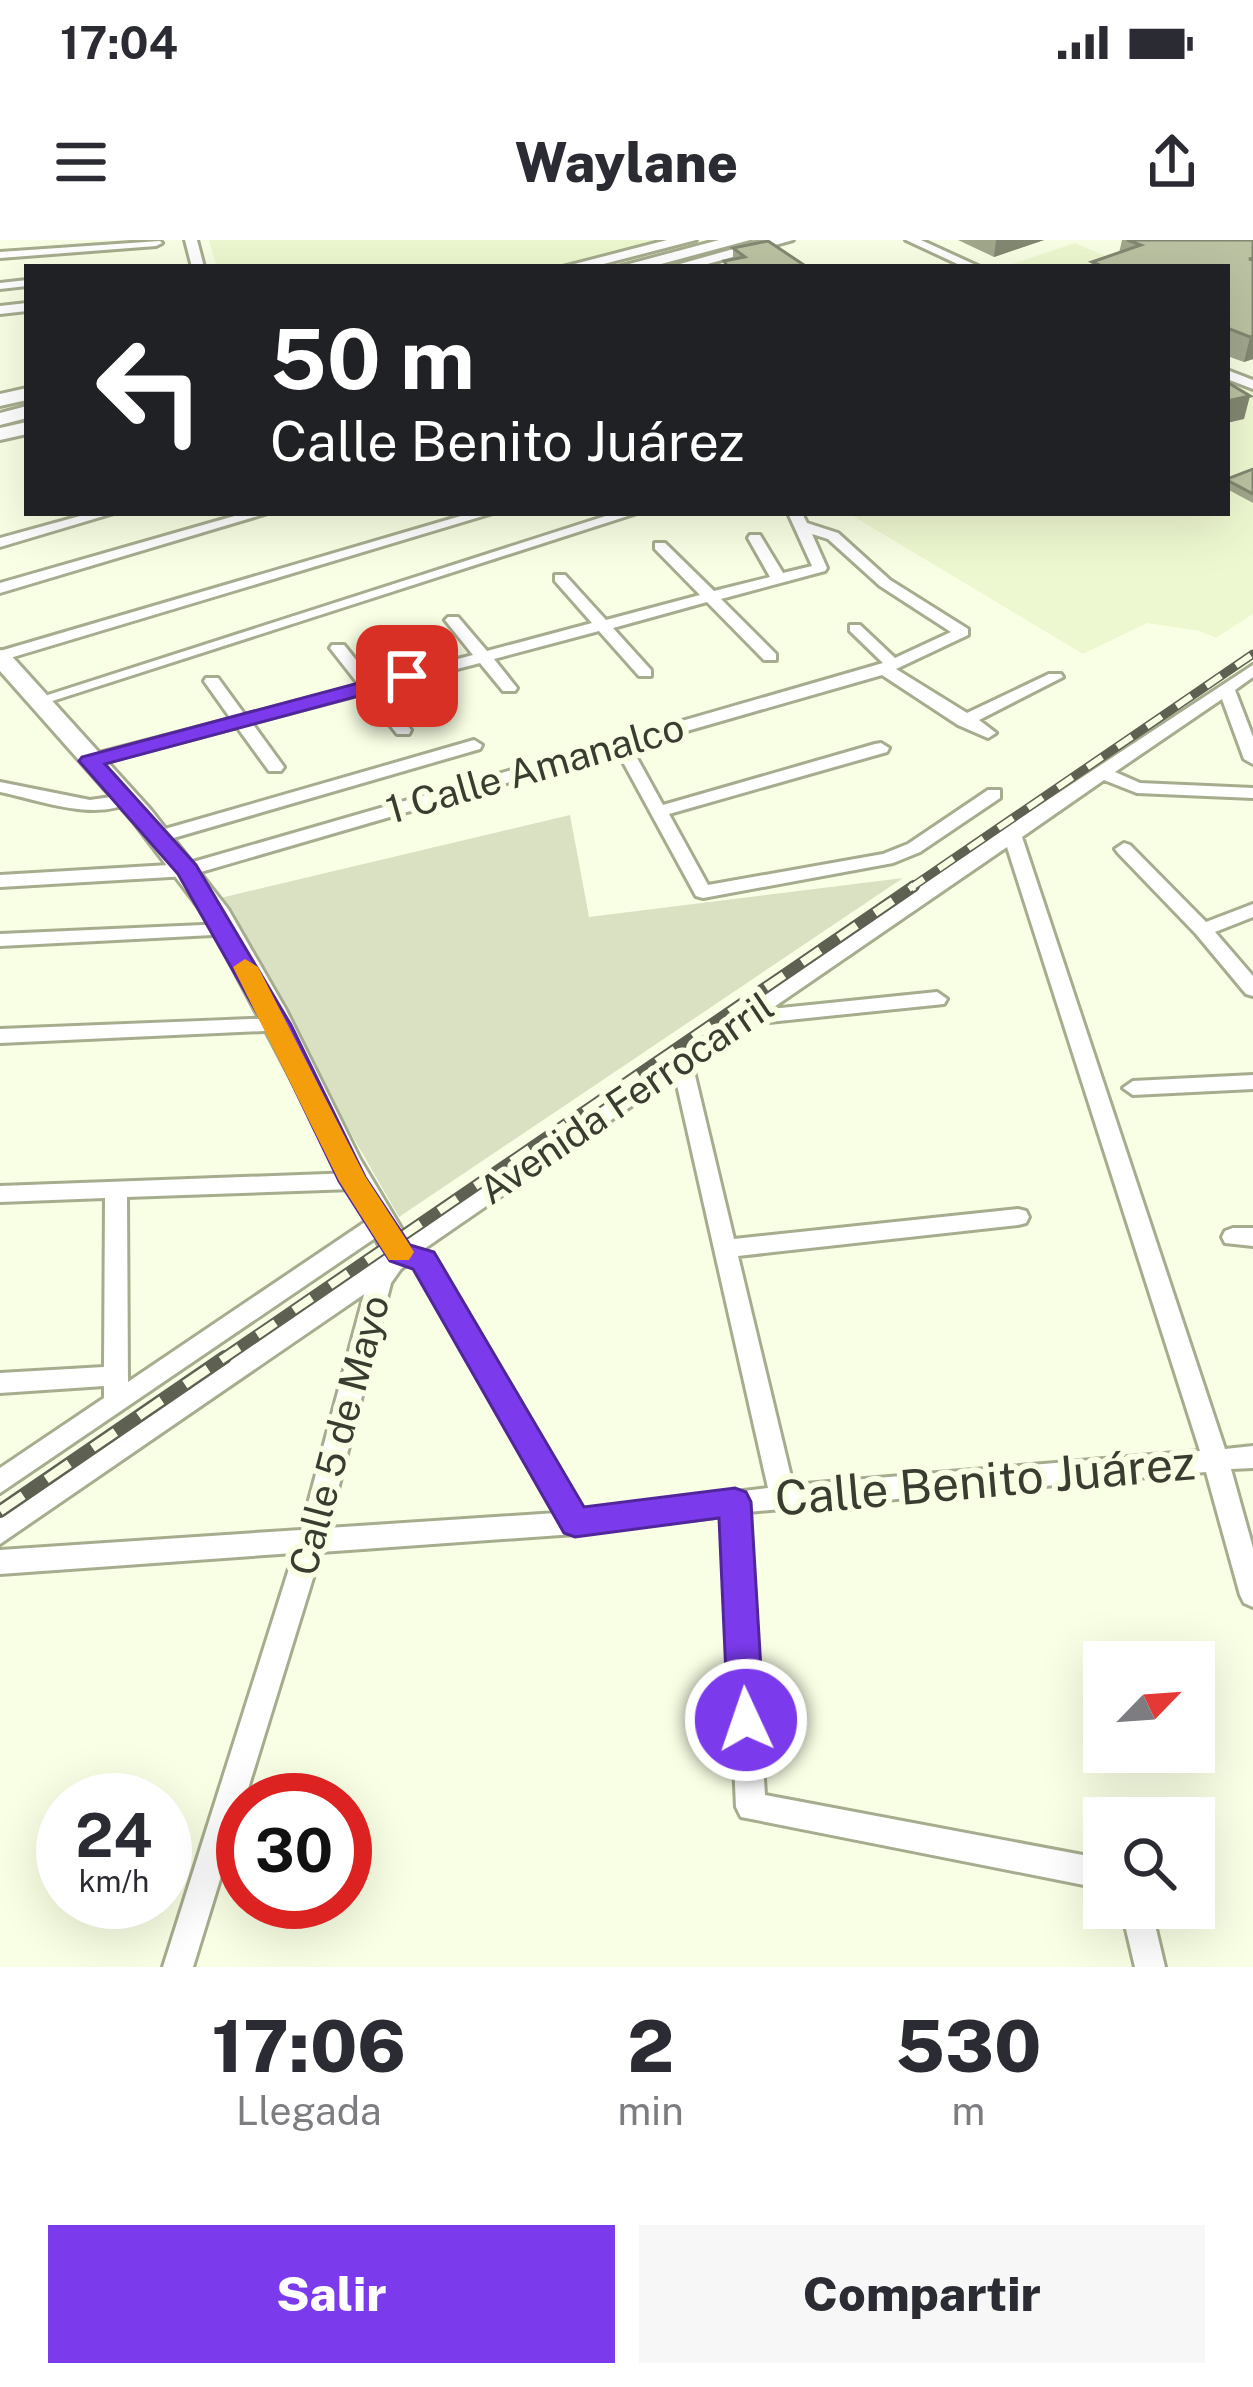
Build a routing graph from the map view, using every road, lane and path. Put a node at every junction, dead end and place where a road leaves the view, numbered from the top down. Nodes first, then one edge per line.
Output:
1 (688, 240) edge
2 (741, 240) edge
3 (784, 240) edge
4 (912, 240) edge
5 (156, 243) edge
6 (0, 255) edge
7 (584, 264) edge
8 (640, 264) edge
9 (689, 264) edge
10 (967, 264) edge
11 (20, 402) edge
12 (0, 419) edge
13 (96, 516) edge
14 (250, 516) edge
15 (476, 516) edge
16 (620, 516) edge
17 (798, 520) edge
18 (755, 538) dead end
19 (0, 543) edge
20 (660, 546) dead end
21 (560, 578) dead end
22 (778, 579) junction
23 (0, 588) edge
24 (711, 596) junction
25 (453, 620) dead end
26 (601, 627) junction
27 (855, 628) dead end
28 (338, 648) dead end
29 (483, 656) junction
30 (770, 656) dead end
31 (0, 657) edge
32 (889, 666) junction
33 (1253, 670) edge
34 (645, 673) dead end
35 (1055, 677) dead end
36 (212, 681) dead end
37 (369, 687) junction
38 (1226, 687) junction
39 (509, 688) dead end
40 (37, 700) junction
41 (242, 721) junction
42 (964, 721) junction
43 (404, 730) dead end
44 (988, 734) dead end
45 (620, 742) junction
46 (474, 745) dead end
47 (881, 748) dead end
48 (1253, 759) edge
49 (90, 761) junction
50 (275, 767) dead end
51 (1100, 772) junction
52 (0, 788) edge
53 (1253, 793) edge
54 (994, 794) dead end
55 (124, 800) junction
56 (660, 811) junction
57 (1011, 832) junction
58 (157, 838) junction
59 (1124, 849) dead end
60 (188, 870) junction
61 (0, 880) edge
62 (1253, 910) edge
63 (225, 930) junction
64 (1203, 930) junction
65 (0, 940) edge
66 (1253, 989) edge
67 (937, 1000) dead end
68 (745, 1018) junction
69 (278, 1025) junction
70 (0, 1036) edge
71 (681, 1058) junction
72 (1253, 1082) edge
73 (1133, 1088) dead end
74 (353, 1181) junction
75 (116, 1191) junction
76 (0, 1194) edge
77 (1018, 1217) dead end
78 (379, 1224) junction
79 (725, 1249) junction
80 (400, 1253) junction
81 (114, 1376) junction
82 (0, 1383) edge
83 (116, 1404) junction
84 (1253, 1457) edge
85 (1216, 1461) junction
86 (0, 1482) edge
87 (783, 1497) junction
88 (735, 1502) junction
89 (575, 1523) junction
90 (0, 1528) edge
91 (311, 1542) junction
92 (0, 1562) edge
93 (1253, 1595) edge
94 (1083, 1870) edge
95 (1141, 1929) edge
96 (178, 1967) edge
97 (1150, 1967) edge

1 - 7 street
2 - 8 main road
3 - 9 street
4 - 10 street
5 - 6 street
11 - 12 main road
13 - 19 street
14 - 23 street
15 - 31 street
16 - 40 street
17 - 22 street
17 - 32 street, 1 Calle Amanalco
18 - 22 street
20 - 24 street
21 - 26 street
22 - 24 street
24 - 26 street
24 - 30 street
25 - 29 street
26 - 29 street
26 - 34 street
27 - 32 street
28 - 37 street
29 - 37 street
29 - 39 street
31 - 40 street, Calle 5 de Mayo
32 - 42 street
32 - 45 street, 1 Calle Amanalco
33 - 38 street, Avenida Ferrocarril
35 - 42 street
36 - 41 street
37 - 41 street
37 - 43 street
38 - 48 street
38 - 51 street, Avenida Ferrocarril
40 - 49 street, Calle 5 de Mayo
41 - 49 street
41 - 50 street
42 - 44 street
45 - 56 street
45 - 60 street, 1 Calle Amanalco
46 - 58 street
47 - 56 street
49 - 55 street, Calle 5 de Mayo
51 - 53 street
51 - 57 street, Avenida Ferrocarril
52 - 55 street
54 - 56 street
55 - 58 street, Calle 5 de Mayo
57 - 68 street, Avenida Ferrocarril
57 - 85 street
58 - 60 street, Calle 5 de Mayo
59 - 64 street
60 - 61 street, 1 Calle Amanalco
60 - 63 street, Calle 5 de Mayo
62 - 64 street
63 - 65 street
63 - 69 street, Calle 5 de Mayo
64 - 66 street
67 - 68 street
68 - 71 street, Avenida Ferrocarril
69 - 70 street
69 - 74 street, Calle 5 de Mayo
71 - 79 street
71 - 80 street, Avenida Ferrocarril
72 - 73 street
74 - 75 street
74 - 78 street, Calle 5 de Mayo
75 - 76 street
75 - 81 street
77 - 79 street
78 - 80 street, Calle 5 de Mayo
78 - 83 street
79 - 87 street
80 - 89 street
80 - 90 street, Avenida Ferrocarril
80 - 91 street, Calle 5 de Mayo
81 - 82 street
81 - 83 street
83 - 86 street
84 - 85 street, Calle Benito Juárez
85 - 87 street, Calle Benito Juárez
85 - 93 street
87 - 88 street, Calle Benito Juárez
88 - 89 street, Calle Benito Juárez
88 - 94 street
89 - 91 street, Calle Benito Juárez
91 - 92 street, Calle Benito Juárez
91 - 96 street, Calle 5 de Mayo
95 - 97 street

